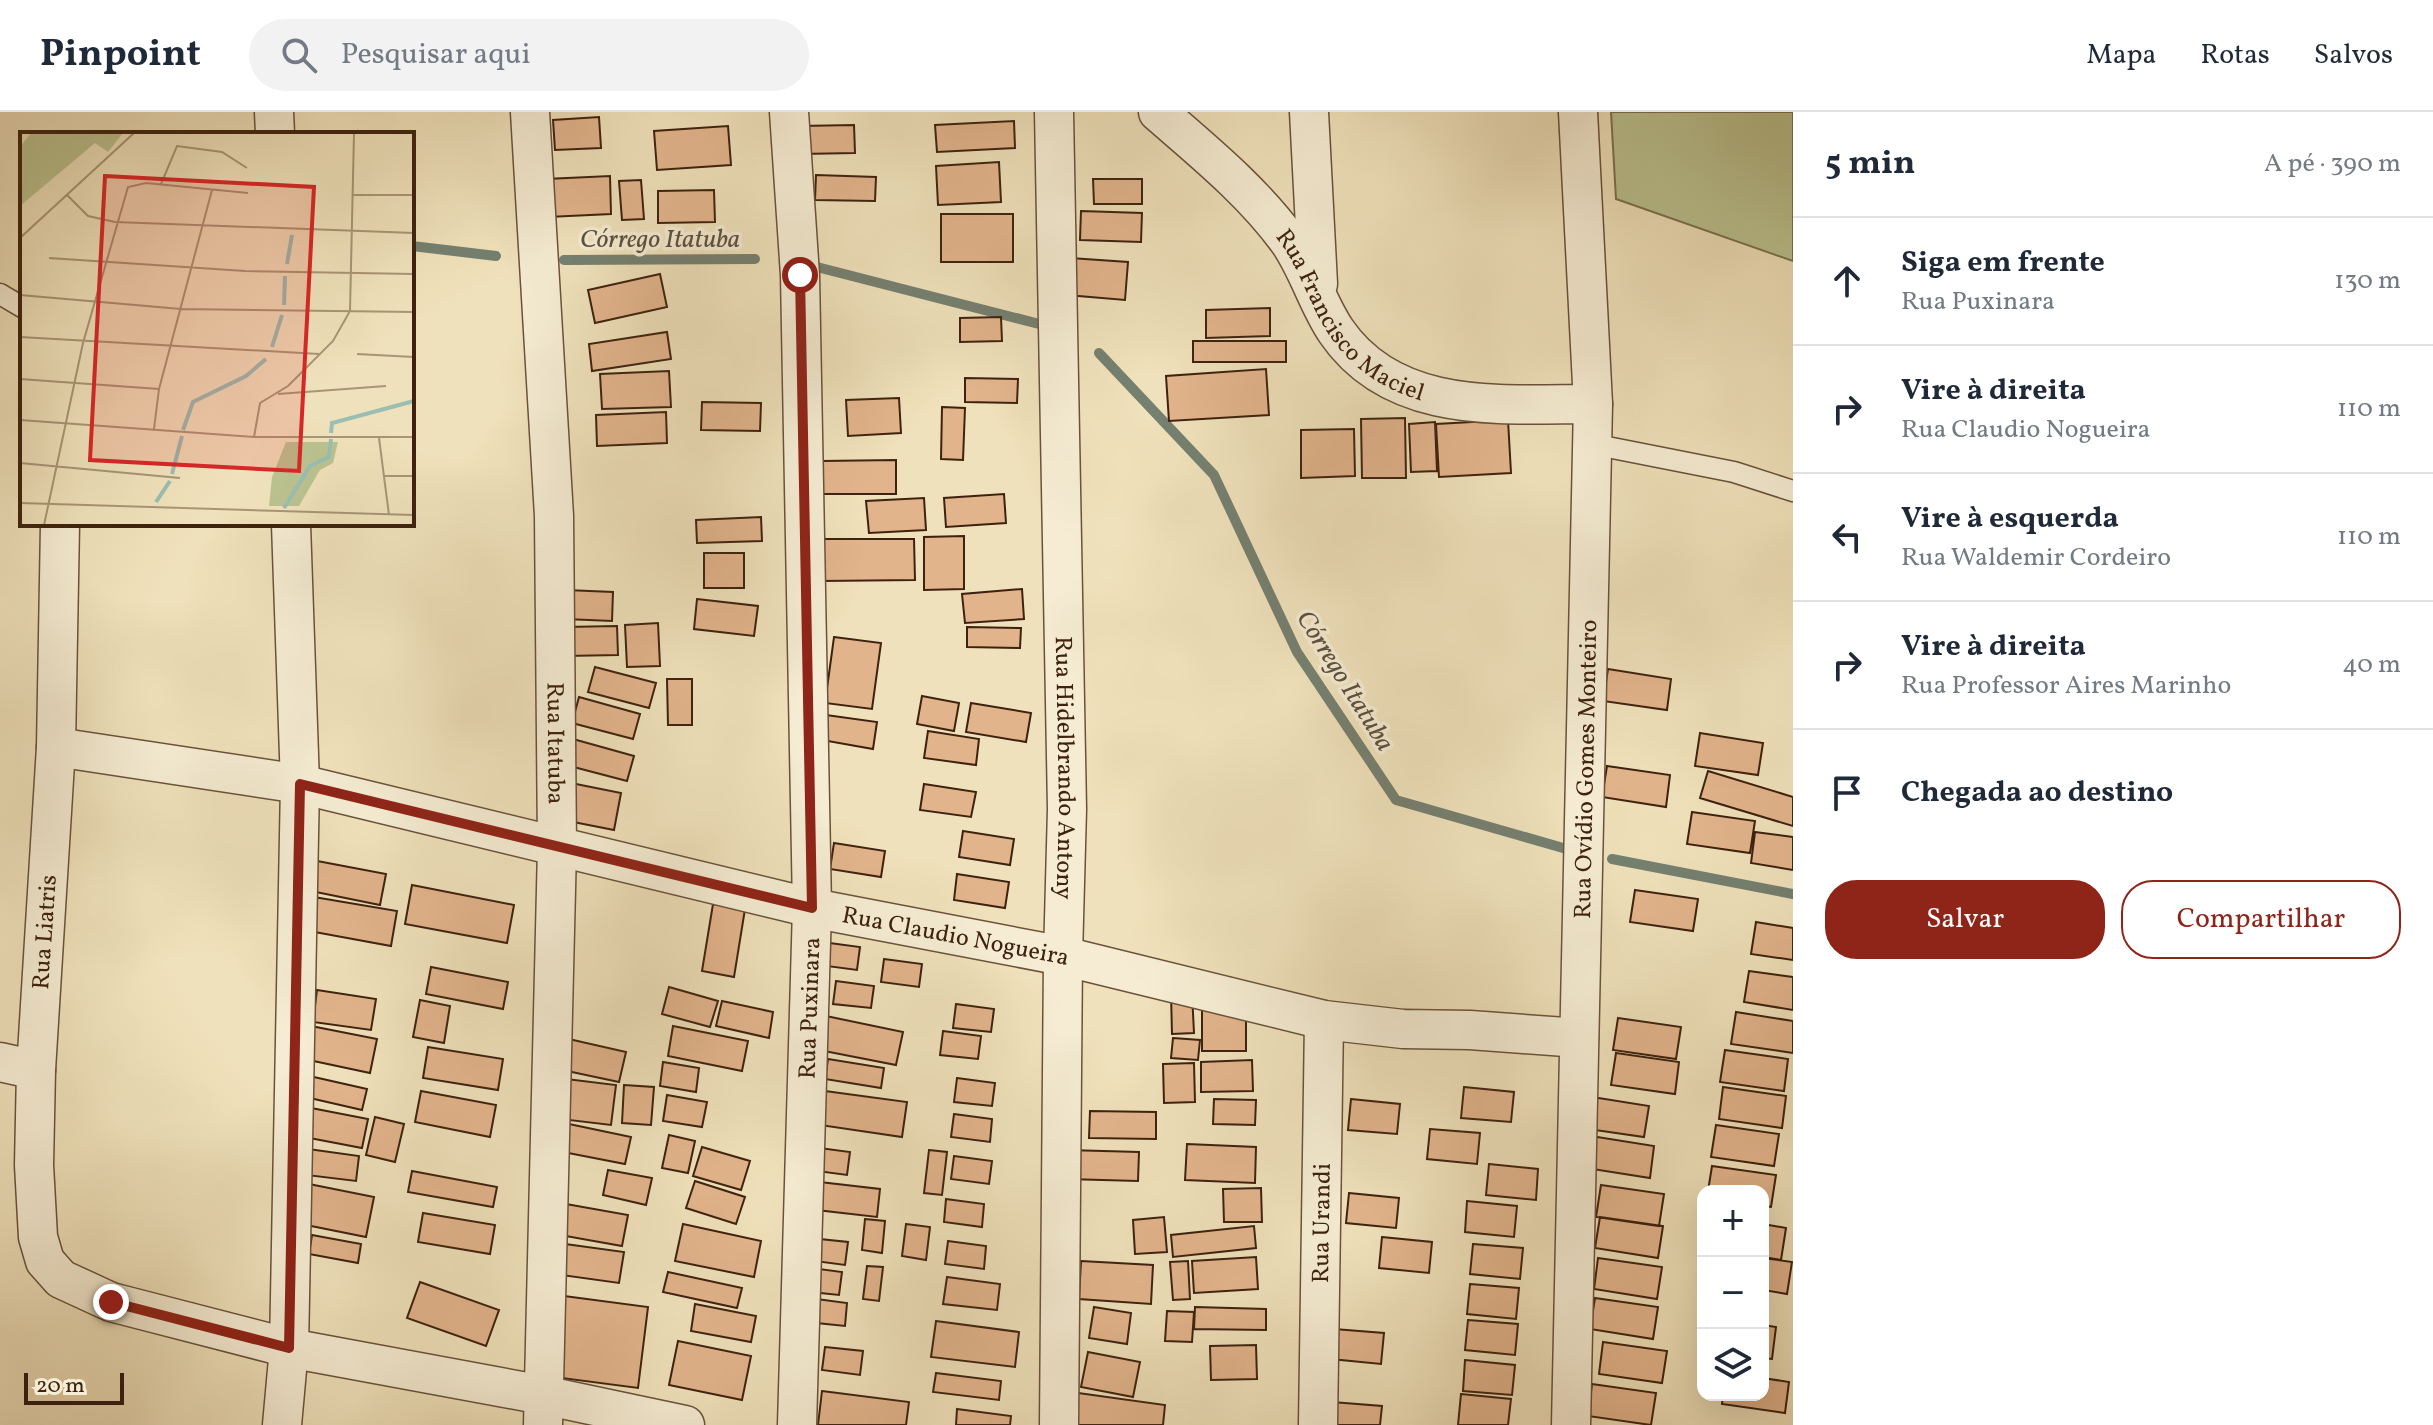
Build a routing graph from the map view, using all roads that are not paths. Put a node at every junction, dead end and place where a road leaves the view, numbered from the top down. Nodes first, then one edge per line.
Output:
1 (274, 112) edge
2 (530, 112) edge
3 (789, 112) edge
4 (1054, 112) edge
5 (1158, 112) edge
6 (1309, 112) edge
7 (1578, 112) edge
8 (275, 132) edge
9 (0, 294) edge
10 (1318, 294) junction
11 (20, 306) edge
12 (1593, 404) junction
13 (1592, 444) junction
14 (1793, 491) edge
15 (60, 526) edge
16 (291, 526) edge
17 (56, 747) junction
18 (300, 784) junction
19 (557, 848) junction
20 (812, 908) junction
21 (1063, 956) junction
22 (1324, 1020) junction
23 (1579, 1038) junction
24 (18, 1066) edge
25 (289, 1348) junction
26 (543, 1410) edge
27 (282, 1425) edge
28 (685, 1425) edge
29 (797, 1425) edge
30 (1059, 1425) edge
31 (1318, 1425) edge
32 (1571, 1425) edge

1 - 8 street
2 - 19 street, Rua Itatuba
3 - 20 street, Rua Puxinara
4 - 21 street, Rua Hidelbrando Antony
5 - 10 street, Rua Francisco Maciel
6 - 10 street
7 - 12 street, Rua Ovídio Gomes Monteiro
9 - 11 lane
10 - 12 street, Rua Francisco Maciel
12 - 13 street, Rua Ovídio Gomes Monteiro
13 - 14 lane
13 - 23 street, Rua Ovídio Gomes Monteiro
15 - 17 street, Rua Liatris
16 - 18 street
17 - 18 street, Rua Claudio Nogueira
17 - 24 street, Rua Liatris
18 - 19 street, Rua Claudio Nogueira
18 - 25 street
19 - 20 street, Rua Claudio Nogueira
19 - 26 street, Rua Itatuba
20 - 21 street, Rua Claudio Nogueira
20 - 29 street, Rua Puxinara
21 - 22 street, Rua Claudio Nogueira
21 - 30 street, Rua Hidelbrando Antony
22 - 23 street, Rua Claudio Nogueira
22 - 31 street, Rua Urandi
23 - 32 street, Rua Ovídio Gomes Monteiro
24 - 25 street, Rua Liatris
25 - 26 street, Rua Liatris
25 - 27 street
26 - 28 street, Rua Liatris

